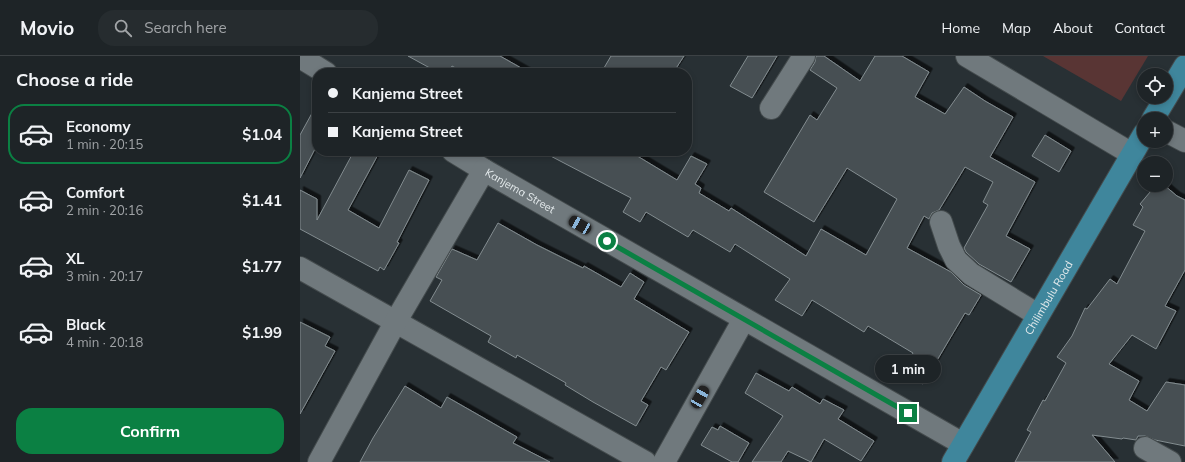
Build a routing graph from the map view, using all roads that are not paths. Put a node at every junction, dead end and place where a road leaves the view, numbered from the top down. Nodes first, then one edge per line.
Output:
1 (804, 56) edge
2 (967, 56) edge
3 (300, 57) edge
4 (1185, 66) edge
5 (318, 68) edge
6 (771, 108) dead end
7 (1157, 112) edge
8 (1173, 135) edge
9 (1185, 141) edge
10 (1137, 146) edge
11 (1132, 154) junction
12 (460, 156) edge
13 (484, 170) junction
14 (940, 222) dead end
15 (300, 268) edge
16 (1038, 315) junction
17 (744, 319) junction
18 (396, 320) junction
19 (1145, 448) dead end
20 (958, 453) edge
21 (318, 462) edge
22 (644, 462) edge
23 (664, 462) edge
24 (1170, 462) edge

1 - 6 street
2 - 11 street
3 - 5 street
4 - 7 main road
8 - 9 street
10 - 11 main road, Chilimbulu Road
11 - 16 main road, Chilimbulu Road
12 - 13 street, Kanjema Street
13 - 17 street, Kanjema Street
13 - 18 street
14 - 16 street
15 - 18 street
16 - 20 main road, Chilimbulu Road
17 - 20 street, Kanjema Street
17 - 23 street
18 - 21 street
18 - 22 street
19 - 24 street

